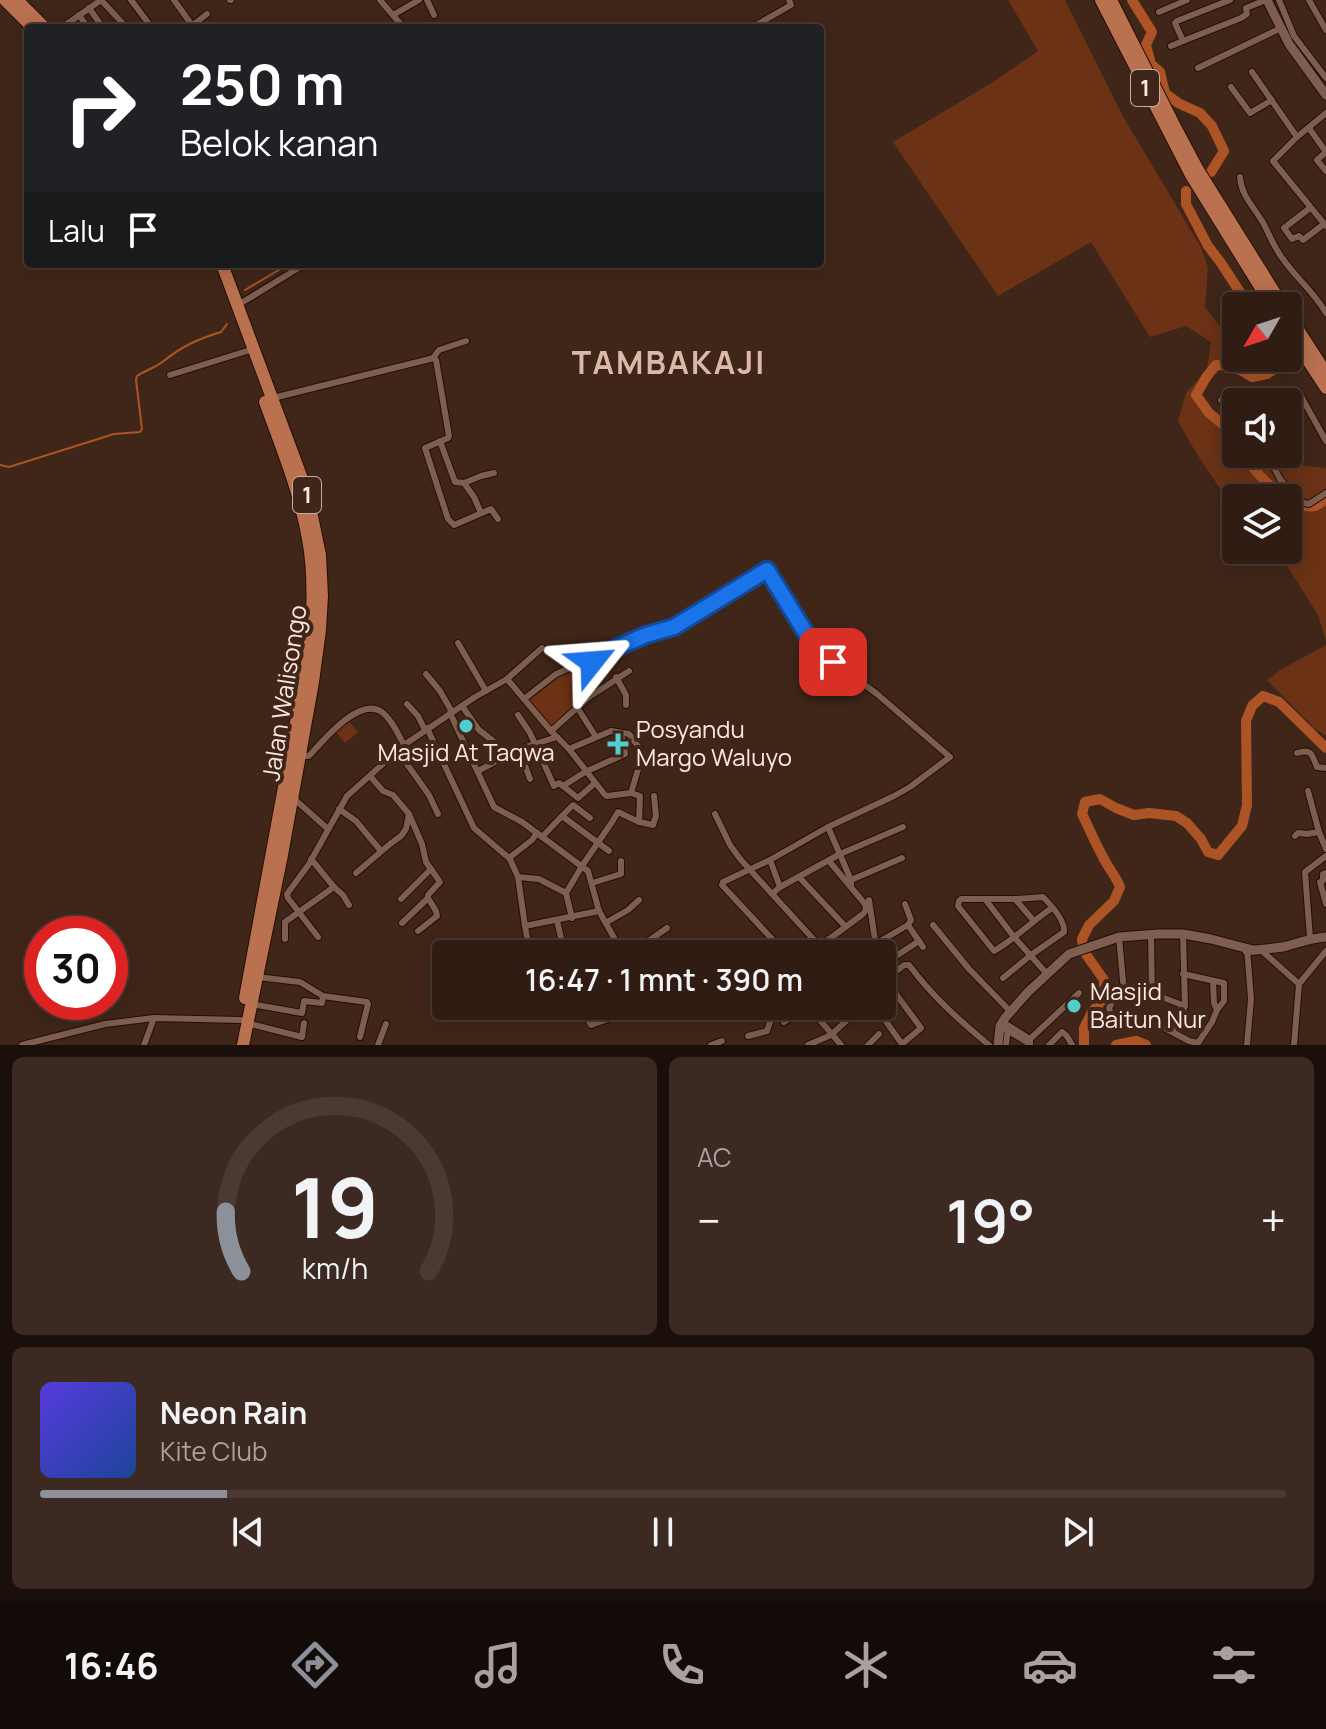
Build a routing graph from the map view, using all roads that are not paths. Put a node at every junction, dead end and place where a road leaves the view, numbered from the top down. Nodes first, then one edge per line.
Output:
1 (5, 0) edge
2 (17, 0) edge
3 (101, 0) edge
4 (131, 0) edge
5 (174, 0) edge
6 (380, 0) edge
7 (419, 0) edge
8 (427, 0) edge
9 (789, 0) edge
10 (1101, 0) edge
11 (1111, 0) edge
12 (1187, 0) edge
13 (1230, 0) edge
14 (1242, 0) edge
15 (1266, 0) edge
16 (1279, 0) edge
17 (1309, 0) edge
18 (89, 8) junction
19 (1246, 8) junction
20 (1159, 12) dead end
21 (207, 14) dead end
22 (79, 15) junction
23 (393, 15) junction
24 (434, 15) dead end
25 (29, 24) edge
26 (41, 24) edge
27 (67, 24) edge
28 (85, 24) edge
29 (100, 24) edge
30 (123, 24) edge
31 (149, 24) edge
32 (190, 24) edge
33 (195, 24) edge
34 (401, 24) edge
35 (758, 24) edge
36 (1281, 28) junction
37 (1326, 30) edge
38 (1183, 41) junction
39 (1171, 46) dead end
40 (1198, 68) dead end
41 (1252, 72) dead end
42 (1326, 78) edge
43 (1231, 87) dead end
44 (1326, 95) edge
45 (1272, 100) junction
46 (1326, 114) edge
47 (1309, 128) junction
48 (1297, 137) junction
49 (1326, 152) edge
50 (1326, 171) edge
51 (1194, 172) junction
52 (1240, 177) dead end
53 (1208, 195) junction
54 (1310, 208) junction
55 (1325, 225) edge
56 (1284, 228) junction
57 (1269, 233) junction
58 (215, 268) edge
59 (224, 268) edge
60 (298, 268) edge
61 (1264, 292) edge
62 (1274, 292) edge
63 (238, 305) junction
64 (1326, 313) edge
65 (1302, 336) edge
66 (466, 341) dead end
67 (247, 351) junction
68 (1302, 351) edge
69 (433, 358) junction
70 (1326, 373) edge
71 (170, 375) dead end
72 (1326, 388) edge
73 (273, 398) junction
74 (1302, 398) edge
75 (440, 441) junction
76 (1326, 441) edge
77 (1274, 468) edge
78 (494, 473) dead end
79 (464, 483) junction
80 (1326, 493) edge
81 (481, 513) junction
82 (498, 519) dead end
83 (458, 643) dead end
84 (542, 648) dead end
85 (583, 665) junction
86 (629, 671) dead end
87 (426, 674) dead end
88 (616, 677) junction
89 (507, 679) junction
90 (486, 691) junction
91 (589, 697) junction
92 (524, 699) junction
93 (407, 704) dead end
94 (626, 705) dead end
95 (462, 706) junction
96 (577, 707) junction
97 (451, 713) junction
98 (518, 715) dead end
99 (426, 729) junction
100 (551, 731) junction
101 (619, 733) junction
102 (557, 737) junction
103 (596, 737) junction
104 (534, 743) junction
105 (404, 745) junction
106 (519, 749) junction
107 (569, 749) junction
108 (397, 750) junction
109 (1297, 753) dead end
110 (300, 756) junction
111 (505, 756) junction
112 (1326, 768) edge
113 (478, 771) junction
114 (585, 772) junction
115 (370, 776) junction
116 (530, 779) dead end
117 (595, 783) junction
118 (563, 786) junction
119 (1308, 791) dead end
120 (631, 793) junction
121 (654, 796) dead end
122 (292, 797) junction
123 (339, 809) junction
124 (409, 814) junction
125 (438, 814) dead end
126 (715, 814) dead end
127 (562, 816) junction
128 (590, 818) dead end
129 (639, 822) junction
130 (828, 827) junction
131 (903, 827) dead end
132 (328, 829) junction
133 (1319, 832) junction
134 (539, 835) junction
135 (1295, 836) dead end
136 (597, 843) junction
137 (1326, 849) edge
138 (381, 851) junction
139 (609, 851) dead end
140 (840, 854) junction
141 (1326, 856) edge
142 (509, 858) junction
143 (902, 858) dead end
144 (311, 859) junction
145 (770, 860) junction
146 (621, 861) dead end
147 (829, 861) junction
148 (582, 866) junction
149 (431, 869) junction
150 (750, 870) junction
151 (356, 873) dead end
152 (1326, 873) edge
153 (518, 877) junction
154 (799, 877) junction
155 (851, 880) junction
156 (592, 883) junction
157 (334, 887) junction
158 (780, 887) junction
159 (851, 889) junction
160 (566, 893) junction
161 (773, 893) junction
162 (428, 898) junction
163 (401, 899) dead end
164 (985, 899) junction
165 (1015, 899) junction
166 (639, 900) dead end
167 (869, 900) dead end
168 (905, 904) dead end
169 (349, 905) dead end
170 (1325, 905) edge
171 (1052, 908) junction
172 (599, 911) junction
173 (271, 912) junction
174 (299, 913) junction
175 (572, 918) junction
176 (1033, 920) junction
177 (557, 921) junction
178 (607, 922) junction
179 (284, 923) junction
180 (402, 923) dead end
181 (908, 925) junction
182 (933, 925) dead end
183 (525, 926) junction
184 (845, 926) junction
185 (667, 928) dead end
186 (418, 931) dead end
187 (318, 937) dead end
188 (1014, 937) junction
189 (1151, 937) junction
190 (1183, 937) junction
191 (1326, 937) edge
192 (1310, 938) junction
193 (285, 939) dead end
194 (528, 940) edge
195 (562, 940) edge
196 (617, 940) edge
197 (650, 940) edge
198 (772, 940) edge
199 (815, 940) edge
200 (828, 940) edge
201 (876, 940) edge
202 (878, 940) edge
203 (1118, 941) junction
204 (1252, 950) junction
205 (1326, 951) edge
206 (1031, 955) junction
207 (896, 957) edge
208 (896, 968) edge
209 (1183, 974) junction
210 (1048, 975) junction
211 (257, 977) junction
212 (1003, 978) dead end
213 (1213, 982) junction
214 (1299, 984) junction
215 (1124, 992) junction
216 (1079, 993) dead end
217 (896, 994) edge
218 (323, 996) junction
219 (1152, 996) junction
220 (251, 1004) junction
221 (1185, 1006) junction
222 (1217, 1010) junction
223 (1010, 1011) junction
224 (154, 1018) junction
225 (588, 1020) edge
226 (605, 1020) edge
227 (771, 1020) edge
228 (787, 1020) edge
229 (820, 1020) edge
230 (847, 1020) edge
231 (884, 1020) edge
232 (244, 1022) junction
233 (784, 1022) dead end
234 (304, 1023) dead end
235 (386, 1024) dead end
236 (1005, 1026) junction
237 (1041, 1029) junction
238 (1172, 1031) junction
239 (879, 1034) dead end
240 (831, 1035) junction
241 (748, 1036) dead end
242 (360, 1037) dead end
243 (722, 1041) dead end
244 (1030, 1042) edge
245 (1050, 1043) edge
246 (243, 1044) edge
247 (22, 1045) edge
248 (144, 1045) edge
249 (378, 1045) edge
250 (711, 1045) edge
251 (808, 1045) edge
252 (841, 1045) edge
253 (868, 1045) edge
254 (901, 1045) edge
255 (989, 1045) edge
256 (998, 1045) edge
257 (1006, 1045) edge
258 (1072, 1045) edge
259 (1247, 1045) edge
260 (1294, 1045) edge

1 - 25 highway
2 - 26 highway
3 - 18 street
3 - 30 street
4 - 31 street
5 - 32 street
6 - 23 street
7 - 23 street
8 - 24 street
9 - 35 street
10 - 51 highway, 1
11 - 51 highway, 1
12 - 20 street
13 - 38 street
14 - 19 street
15 - 19 street
15 - 36 street
16 - 42 street
17 - 37 street
18 - 22 street
18 - 29 street
19 - 38 street
21 - 33 street
22 - 27 street
22 - 28 street
23 - 34 street
36 - 40 street
36 - 44 street
38 - 39 street
41 - 45 street
43 - 45 street
45 - 48 street
46 - 47 street
47 - 48 street
47 - 49 street
48 - 54 street
49 - 50 street
51 - 53 highway, 1
52 - 57 street
53 - 61 highway, 1
53 - 62 highway, 1
54 - 55 street
54 - 56 street
55 - 56 street
56 - 57 street
57 - 64 street
58 - 67 highway, Jalan Walisongo / 1
59 - 63 highway, Jalan Walisongo / 1
60 - 63 street
63 - 73 highway, Jalan Walisongo / 1
65 - 70 highway
66 - 69 street
67 - 71 street
67 - 232 highway, Jalan Walisongo / 1
68 - 72 highway
69 - 73 street
69 - 75 street
73 - 110 highway, Jalan Walisongo / 1
74 - 76 street
75 - 79 street
75 - 81 street
77 - 80 street
78 - 79 street
79 - 81 street
81 - 82 street
83 - 90 street
84 - 89 street
85 - 91 street
85 - 92 street
85 - 130 street
86 - 88 street
87 - 97 street
88 - 91 street
88 - 94 street
89 - 90 street
89 - 92 street
90 - 95 street
91 - 96 street
92 - 100 street
93 - 99 street
95 - 97 street
95 - 111 street
96 - 100 street
96 - 103 street
97 - 99 street
97 - 113 street
98 - 104 street
99 - 105 street
99 - 142 street
100 - 102 street
101 - 103 street
101 - 114 street
101 - 120 street
102 - 104 street
102 - 107 street
103 - 107 street
104 - 106 street
104 - 118 street
105 - 108 street
105 - 110 street
106 - 111 street
106 - 116 street
107 - 114 street
108 - 115 street
108 - 125 street
109 - 112 street
110 - 122 highway, Jalan Walisongo / 1
111 - 113 street
113 - 134 street
114 - 117 street
114 - 118 street
115 - 123 street
115 - 124 street
117 - 118 street
117 - 120 street
119 - 133 street
120 - 129 street
121 - 129 street
122 - 132 street
122 - 173 highway, Jalan Walisongo / 1
123 - 132 street
123 - 138 street
124 - 138 street
124 - 149 street
126 - 150 street
127 - 128 street
127 - 134 street
127 - 136 street
129 - 136 street
130 - 140 street
130 - 145 street
131 - 140 street
132 - 144 street
133 - 135 street
133 - 137 street
134 - 142 street
134 - 148 street
136 - 139 street
136 - 148 street
138 - 151 street
140 - 147 street
140 - 155 street
141 - 192 street
142 - 153 street
143 - 155 street
144 - 157 street
144 - 174 street
145 - 150 street
145 - 158 street
146 - 156 street
147 - 154 street
147 - 159 street
148 - 156 street
148 - 160 street
149 - 162 street
149 - 163 street
150 - 161 street
150 - 198 street
152 - 170 street
153 - 160 street
153 - 183 street
154 - 158 street
154 - 184 street
155 - 159 street
156 - 172 street
157 - 169 street
157 - 174 street
158 - 161 street
159 - 184 street
160 - 175 street
161 - 199 street
162 - 180 street
162 - 186 street
164 - 165 street
164 - 188 street
164 - 188 street
165 - 171 street
165 - 176 street
166 - 178 street
167 - 201 street
168 - 181 street
171 - 176 street
171 - 206 street
172 - 175 street
172 - 178 street
173 - 179 street
173 - 211 highway, Jalan Walisongo / 1
174 - 179 street
174 - 187 street
175 - 177 street
176 - 188 street
177 - 183 street
177 - 195 street
178 - 196 street
179 - 193 street
181 - 202 street
181 - 207 street
182 - 223 street
183 - 194 street
184 - 200 street
185 - 197 street
188 - 206 street
189 - 190 street
189 - 203 street
189 - 219 street
190 - 204 street
190 - 209 street
191 - 192 street
192 - 204 street
203 - 210 street
203 - 215 street
204 - 214 street
204 - 259 street
205 - 214 street
206 - 210 street
206 - 212 street
208 - 255 street
209 - 213 street
209 - 221 street
210 - 223 street
211 - 218 street
211 - 220 highway, Jalan Walisongo / 1
213 - 222 street
213 - 222 street
214 - 260 street
215 - 219 street
215 - 238 street
216 - 237 street
217 - 254 street
218 - 220 street
218 - 242 street
219 - 221 street
220 - 232 highway, Jalan Walisongo / 1
221 - 238 street
222 - 238 street
223 - 236 street
224 - 232 street
224 - 247 street
224 - 248 street
225 - 226 street
227 - 241 street
228 - 233 street
229 - 240 street
230 - 240 street
231 - 254 street
232 - 234 street
232 - 246 highway, Jalan Walisongo / 1
235 - 249 street
236 - 244 street
236 - 256 street
236 - 257 street
237 - 244 street
237 - 245 street
239 - 253 street
240 - 251 street
240 - 252 street
243 - 250 street
245 - 258 street

